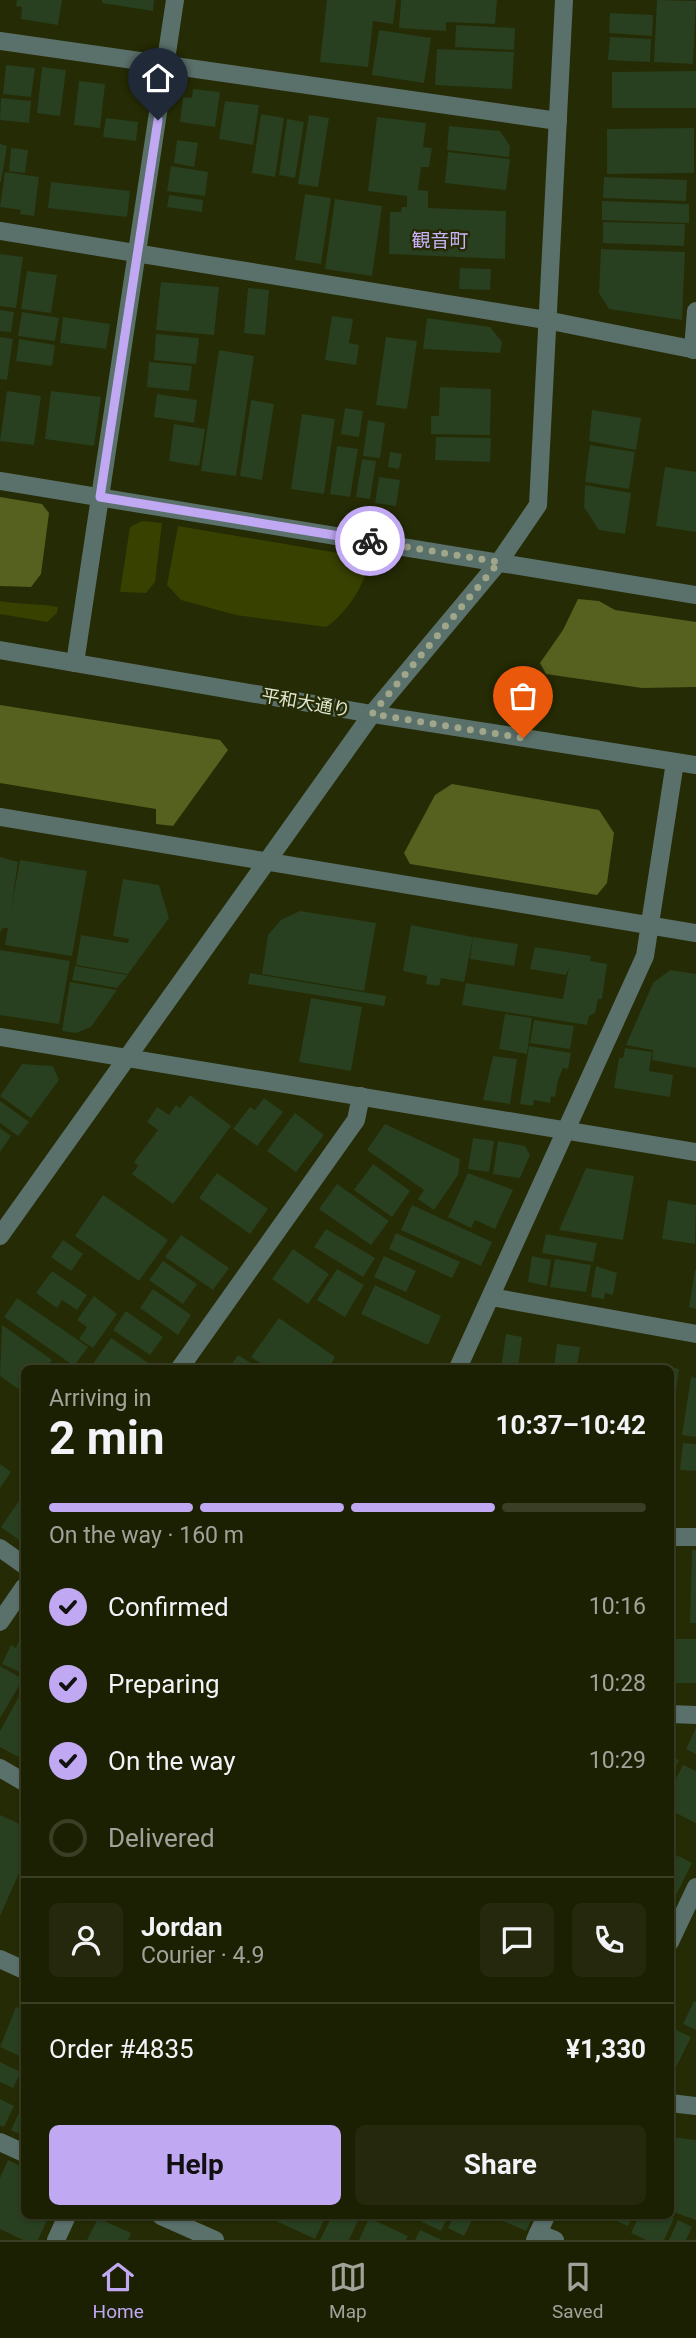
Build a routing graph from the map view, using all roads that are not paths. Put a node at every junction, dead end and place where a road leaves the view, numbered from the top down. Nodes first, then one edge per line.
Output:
1 (175, 0) edge
2 (564, 0) edge
3 (0, 41) edge
4 (165, 66) junction
5 (558, 121) junction
6 (0, 230) edge
7 (138, 254) junction
8 (696, 312) edge
9 (545, 320) junction
10 (695, 350) edge
11 (0, 481) edge
12 (100, 497) junction
13 (499, 562) junction
14 (696, 595) edge
15 (0, 650) edge
16 (75, 663) junction
17 (372, 714) junction
18 (675, 762) junction
19 (696, 765) edge
20 (0, 817) edge
21 (265, 861) junction
22 (651, 926) junction
23 (696, 933) edge
24 (0, 1037) edge
25 (125, 1058) junction
26 (361, 1096) junction
27 (566, 1130) junction
28 (696, 1152) edge
29 (0, 1236) edge
30 (491, 1297) junction
31 (696, 1334) edge
32 (182, 1365) edge
33 (459, 1365) edge
34 (674, 1536) edge
35 (696, 1538) edge
36 (0, 1548) edge
37 (21, 1563) edge
38 (21, 1591) edge
39 (0, 1622) edge
40 (674, 1714) edge
41 (696, 1715) edge
42 (0, 1768) edge
43 (21, 1780) edge
44 (696, 1887) edge
45 (674, 1934) edge
46 (0, 1959) edge
47 (21, 1969) edge
48 (674, 2103) edge
49 (696, 2106) edge
50 (0, 2142) edge
51 (21, 2152) edge
52 (66, 2219) edge
53 (168, 2219) edge
54 (546, 2219) edge
55 (543, 2238) edge
56 (56, 2240) edge
57 (215, 2240) edge

1 - 4 street
2 - 5 street
3 - 4 street
4 - 5 street
4 - 7 street
5 - 9 street
6 - 7 street
7 - 9 street
7 - 12 street
8 - 10 street
9 - 10 street
9 - 13 street
11 - 12 street
12 - 13 street
12 - 16 street
13 - 14 street
13 - 17 street
15 - 16 street, 平和大通り
16 - 17 street, 平和大通り
17 - 18 street, 平和大通り
17 - 21 street
18 - 19 street, 平和大通り
18 - 22 street
20 - 21 street
21 - 22 street
21 - 25 street
22 - 23 street
22 - 27 street
24 - 25 street
25 - 26 street
25 - 29 street
26 - 27 street
26 - 32 street
27 - 28 street
27 - 30 street
30 - 31 street
30 - 33 street
34 - 35 street
36 - 37 street
38 - 39 street
40 - 41 street
42 - 43 street
44 - 45 street
46 - 47 street
48 - 49 street
50 - 51 street
52 - 56 street
53 - 57 street
54 - 55 street

